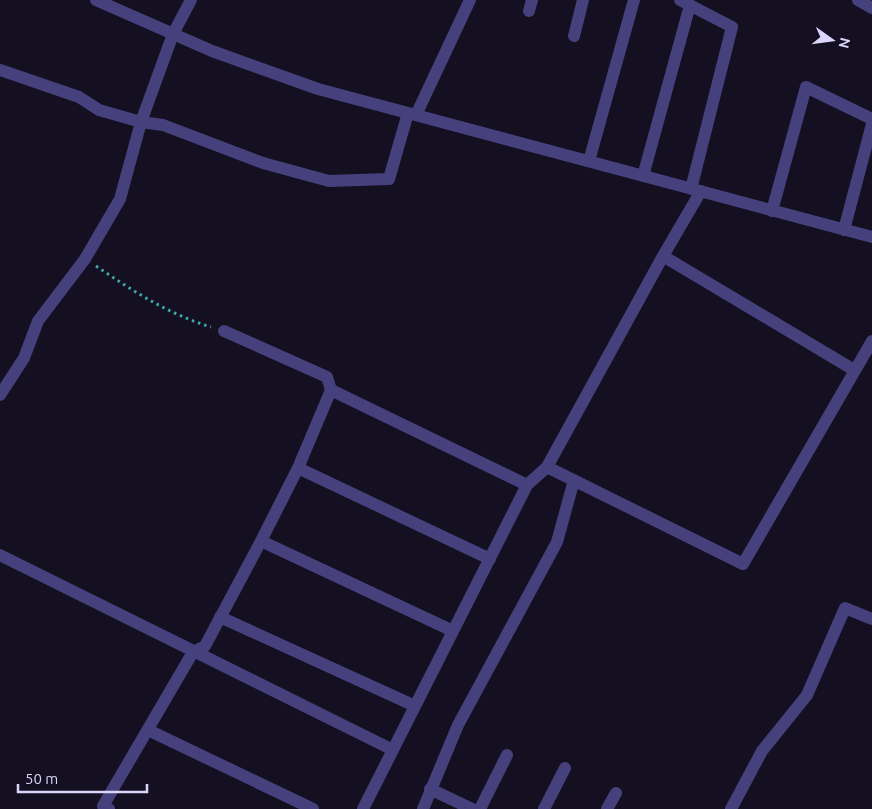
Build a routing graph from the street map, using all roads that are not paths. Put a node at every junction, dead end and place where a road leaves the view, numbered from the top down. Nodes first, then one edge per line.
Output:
1 (96, 0) edge
2 (191, 0) edge
3 (470, 0) edge
4 (583, 0) edge
5 (634, 0) edge
6 (858, 0) edge
7 (685, 2) edge
8 (872, 8) edge
9 (173, 34) junction
10 (574, 36) dead end
11 (0, 70) edge
12 (412, 114) junction
13 (872, 119) edge
14 (141, 122) junction
15 (872, 124) edge
16 (589, 162) junction
17 (643, 176) junction
18 (696, 190) junction
19 (772, 211) junction
20 (844, 230) junction
21 (872, 237) edge
22 (663, 256) junction
23 (224, 331) road end
24 (872, 342) edge
25 (854, 370) junction
26 (331, 390) junction
27 (0, 395) edge
28 (547, 467) junction
29 (298, 468) junction
30 (574, 480) junction
31 (527, 485) junction
32 (262, 541) junction
33 (0, 555) edge
34 (490, 559) junction
35 (220, 617) junction
36 (872, 619) edge
37 (453, 631) junction
38 (193, 652) junction
39 (415, 706) junction
40 (148, 730) junction
41 (393, 750) junction
42 (507, 755) dead end
43 (565, 768) dead end
44 (430, 789) junction
45 (616, 792) dead end
46 (109, 809) edge
47 (313, 809) edge
48 (363, 809) edge
49 (423, 809) edge
50 (472, 809) edge
51 (480, 809) edge
52 (544, 809) edge
53 (607, 809) edge
54 (731, 809) edge

1 - 9 street
2 - 9 street
3 - 12 street
4 - 10 street
5 - 16 street
6 - 8 street
7 - 17 street
7 - 18 street
9 - 12 street
9 - 14 street
11 - 14 street
12 - 14 street
12 - 16 street
13 - 19 street
14 - 27 street
15 - 20 street
16 - 17 street
17 - 18 street
18 - 19 street
18 - 22 street
19 - 20 street
20 - 21 street
22 - 25 street
22 - 28 street
23 - 26 street
24 - 25 street
25 - 30 street
26 - 29 street
26 - 31 street
28 - 30 street
28 - 31 street
29 - 32 street
29 - 34 street
30 - 44 street
31 - 34 street
32 - 35 street
32 - 37 street
33 - 38 street
34 - 37 street
35 - 38 street
35 - 39 street
36 - 54 street
37 - 39 street
38 - 40 street
38 - 41 street
39 - 41 street
40 - 46 street
40 - 47 street
41 - 48 street
42 - 51 street
43 - 52 street
44 - 49 street
44 - 50 street
45 - 53 street

